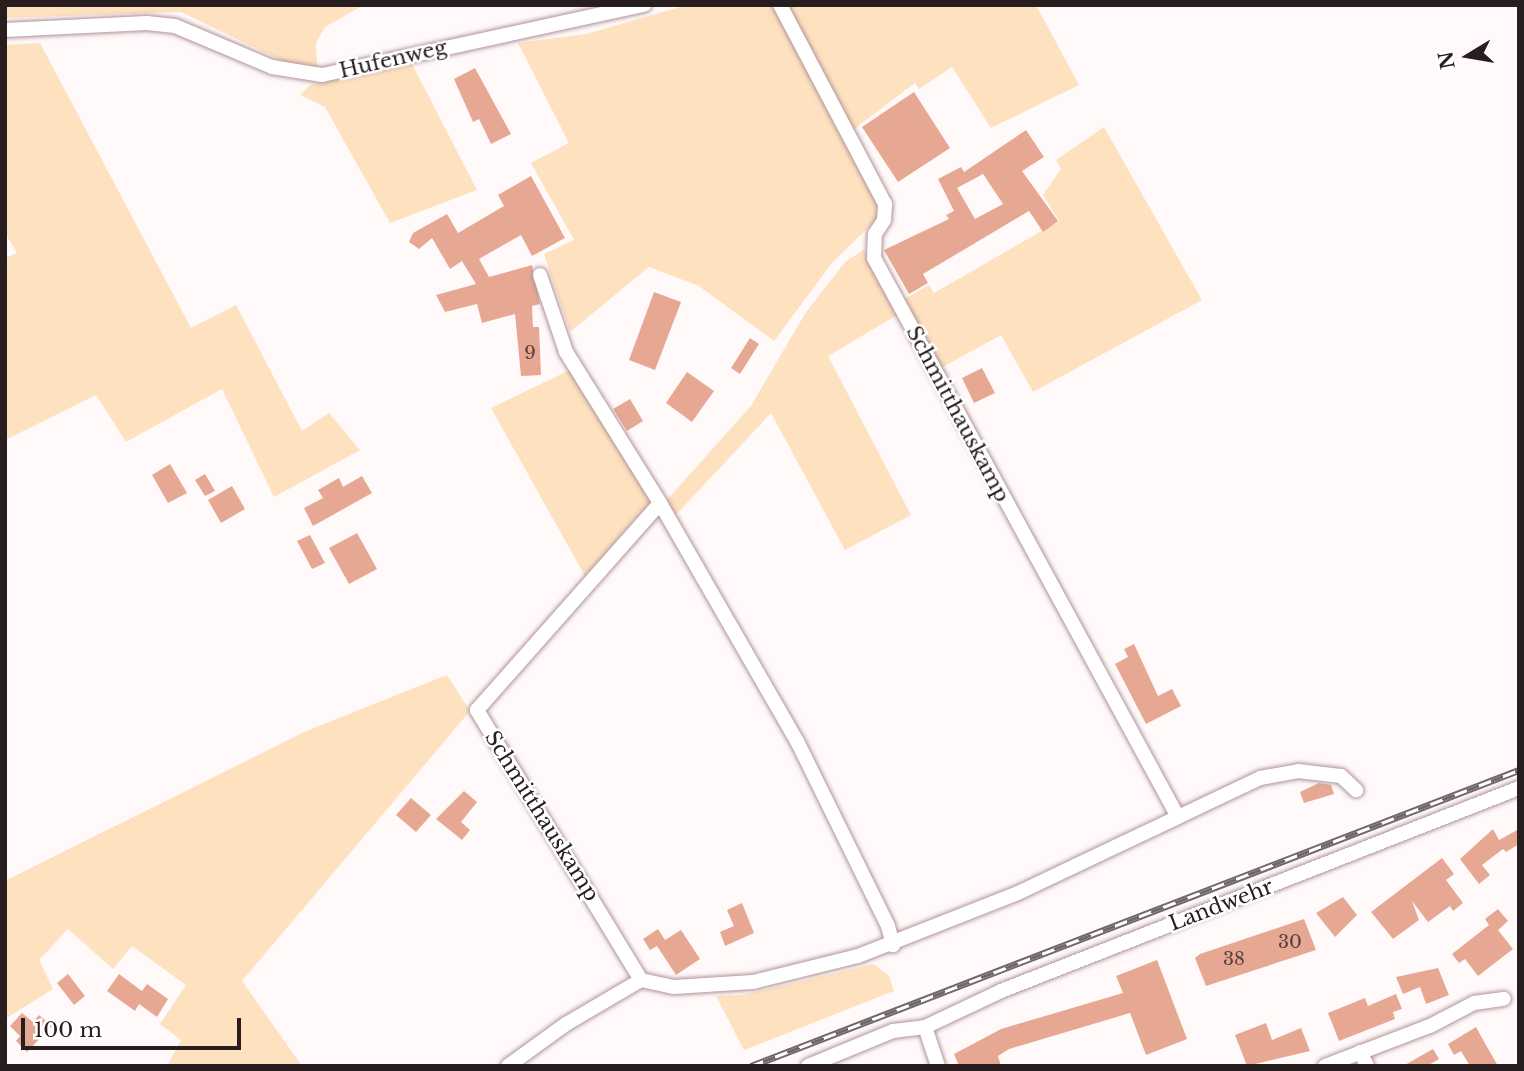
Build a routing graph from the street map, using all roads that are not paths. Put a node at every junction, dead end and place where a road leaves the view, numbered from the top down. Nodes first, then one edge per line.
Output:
1 (644, 5) edge
2 (780, 5) edge
3 (5, 30) edge
4 (540, 275) dead end
5 (660, 503) junction
6 (1519, 788) edge
7 (1356, 790) dead end
8 (1178, 817) junction
9 (893, 945) junction
10 (641, 980) junction
11 (1504, 999) dead end
12 (925, 1027) junction
13 (848, 1051) junction
14 (1360, 1052) junction
15 (508, 1066) edge
16 (808, 1066) edge
17 (852, 1066) edge
18 (938, 1066) edge
19 (1325, 1066) edge
20 (1367, 1066) edge

1 - 3 street, Hufenweg
2 - 8 street, Schmitthauskamp
4 - 5 street
5 - 9 street
5 - 10 street, Schmitthauskamp
6 - 12 street, Landwehr
7 - 8 street
8 - 9 street
9 - 10 street
10 - 15 street
11 - 14 street
12 - 13 street, Landwehr
12 - 18 street
13 - 16 street, Landwehr
13 - 17 street
14 - 19 street
14 - 20 street

